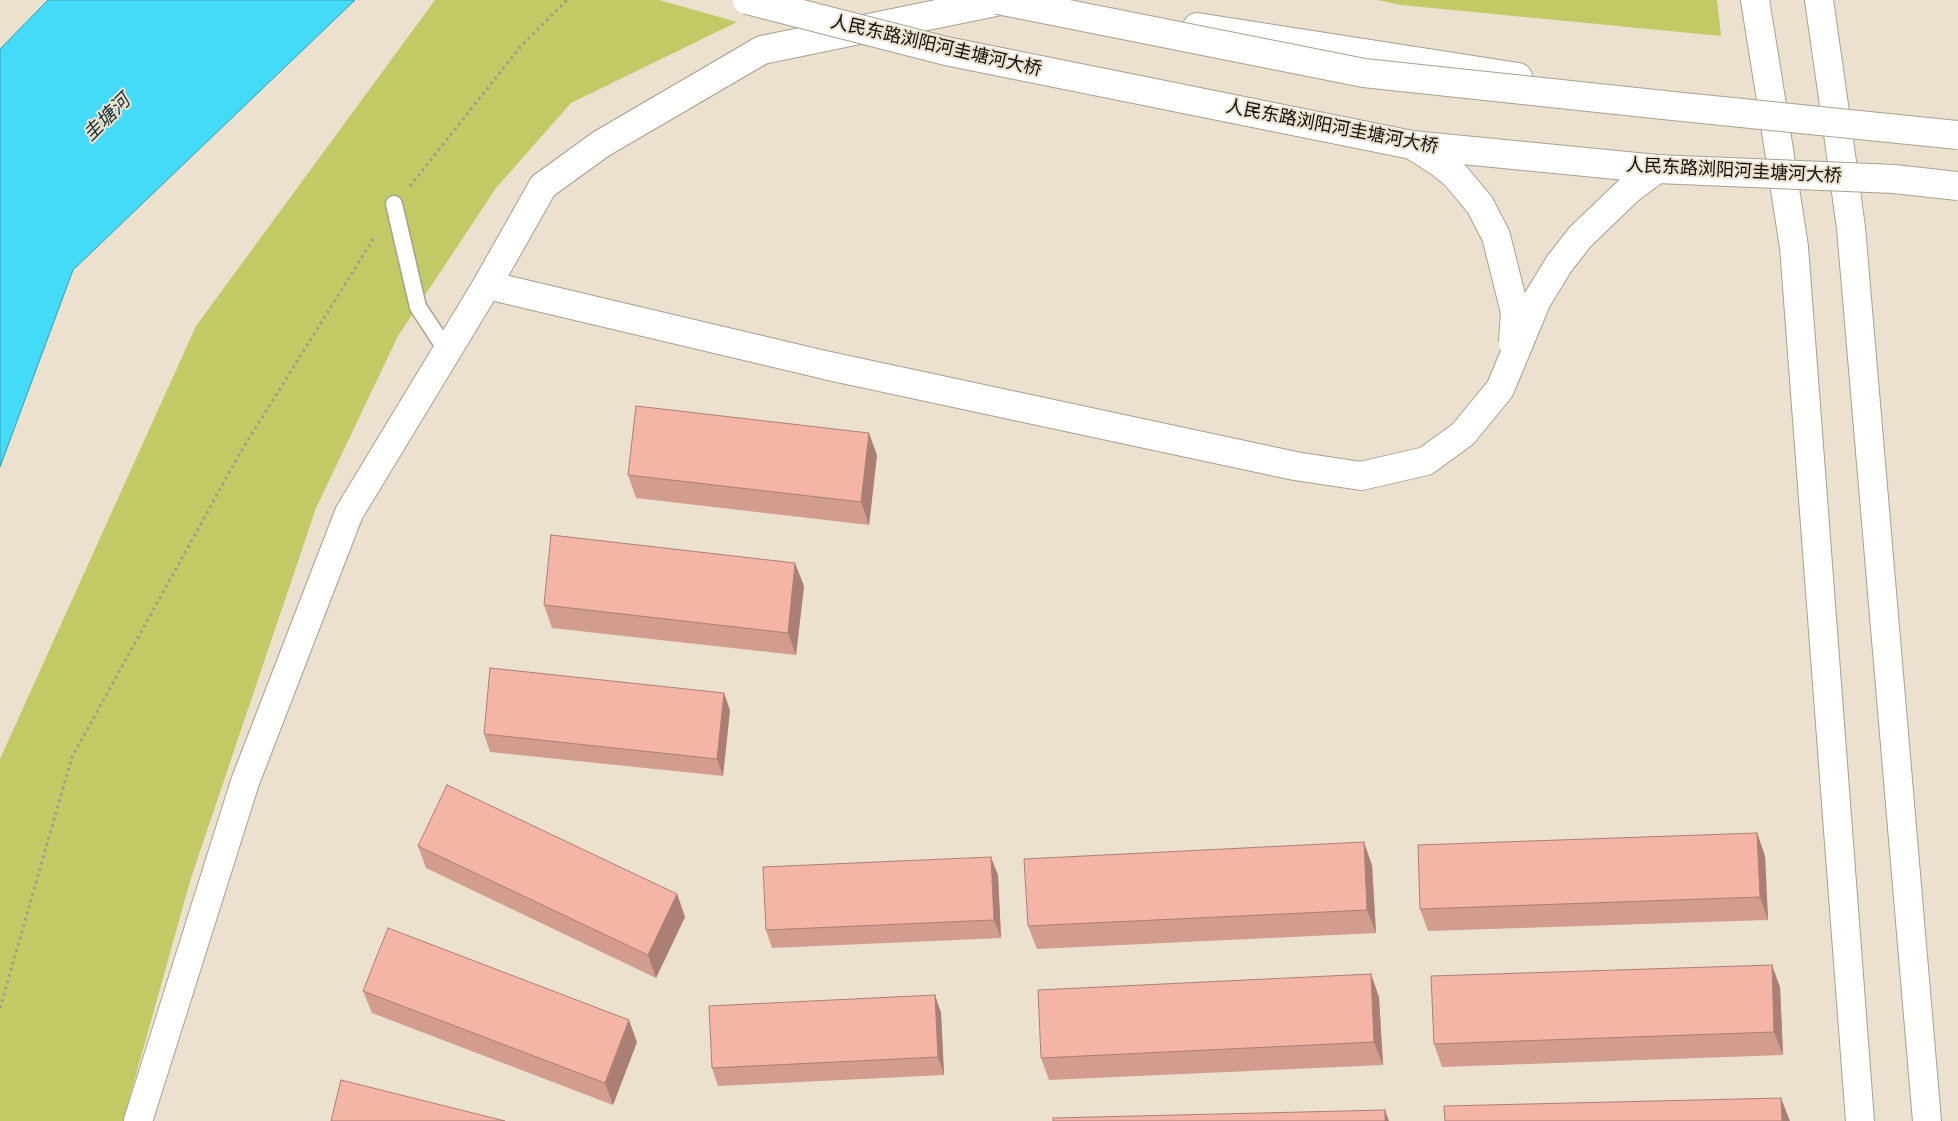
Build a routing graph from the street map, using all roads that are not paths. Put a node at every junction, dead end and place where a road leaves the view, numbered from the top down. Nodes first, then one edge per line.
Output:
1 (747, 0) edge
2 (998, 0) edge
3 (1005, 0) edge
4 (1023, 0) edge
5 (1755, 0) edge
6 (1819, 0) edge
7 (1774, 118) junction
8 (1837, 126) junction
9 (1958, 135) edge
10 (1958, 139) edge
11 (1412, 145) junction
12 (1657, 169) junction
13 (1958, 186) edge
14 (394, 204) road end
15 (487, 286) junction
16 (447, 351) junction
17 (1513, 356) junction
18 (138, 1121) edge
19 (1860, 1121) edge
20 (1927, 1121) edge

1 - 11 main road, 人民东路浏阳河圭塘河大桥, bridge
2 - 9 main road, bridge
3 - 15 main road
4 - 7 main road
5 - 7 main road
6 - 8 main road
7 - 8 main road
7 - 19 main road
8 - 10 main road
8 - 20 main road
11 - 12 main road, 人民东路浏阳河圭塘河大桥, bridge
11 - 17 main road, bridge
12 - 13 main road, 人民东路浏阳河圭塘河大桥, bridge
12 - 17 main road, bridge
14 - 16 lane
15 - 16 main road
15 - 17 main road, bridge
16 - 18 main road

